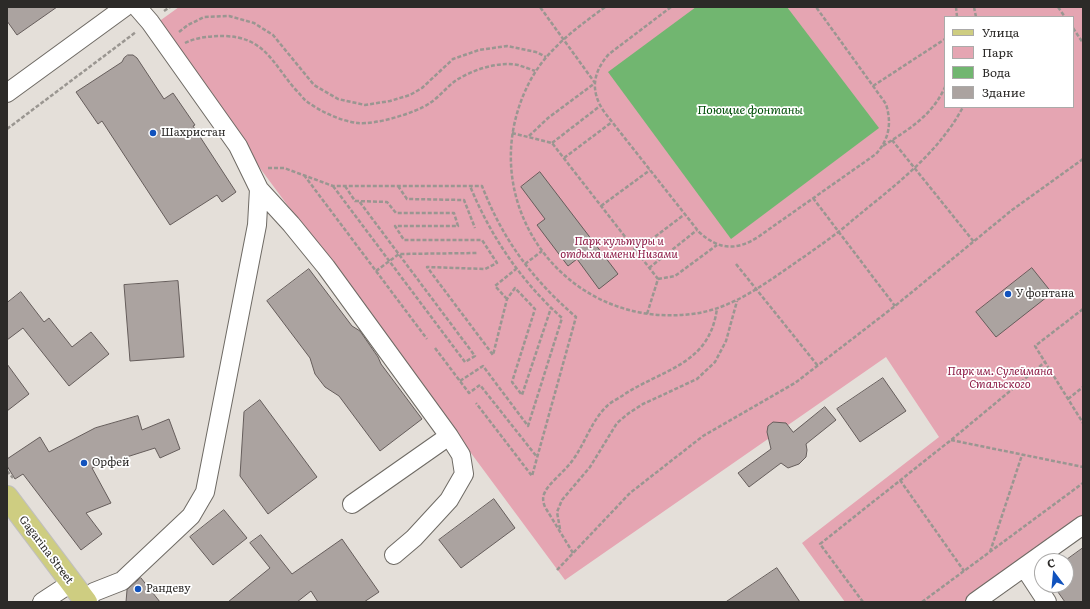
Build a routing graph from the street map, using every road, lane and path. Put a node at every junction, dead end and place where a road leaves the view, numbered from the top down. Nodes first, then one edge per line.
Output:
1 (125, 7) edge
2 (136, 7) edge
3 (170, 7) edge
4 (540, 7) edge
5 (605, 7) edge
6 (670, 7) edge
7 (816, 7) edge
8 (1058, 7) edge
9 (1064, 16) edge
10 (150, 22) junction
11 (1074, 30) edge
12 (562, 40) junction
13 (944, 40) edge
14 (1083, 43) edge
15 (168, 46) junction
16 (546, 57) junction
17 (535, 71) junction
18 (595, 83) junction
19 (873, 86) junction
20 (944, 89) edge
21 (7, 93) edge
22 (600, 106) junction
23 (962, 108) edge
24 (612, 122) junction
25 (7, 129) edge
26 (512, 133) junction
27 (529, 136) junction
28 (892, 140) junction
29 (552, 142) junction
30 (883, 146) junction
31 (564, 158) junction
32 (1083, 159) edge
33 (249, 168) junction
34 (914, 168) junction
35 (650, 170) junction
36 (304, 175) junction
37 (333, 186) junction
38 (345, 186) junction
39 (398, 186) junction
40 (470, 186) junction
41 (259, 189) junction
42 (814, 198) junction
43 (358, 201) junction
44 (601, 206) junction
45 (684, 214) junction
46 (475, 228) dead end
47 (698, 230) junction
48 (839, 232) junction
49 (974, 242) junction
50 (717, 245) junction
51 (542, 251) junction
52 (636, 251) junction
53 (477, 253) dead end
54 (398, 254) junction
55 (389, 261) junction
56 (524, 264) junction
57 (736, 264) dead end
58 (649, 268) junction
59 (516, 269) junction
60 (376, 271) junction
61 (658, 280) junction
62 (757, 290) junction
63 (507, 299) junction
64 (737, 301) junction
65 (895, 306) junction
66 (551, 308) junction
67 (717, 308) junction
68 (1083, 309) edge
69 (647, 314) junction
70 (427, 339) dead end
71 (435, 348) dead end
72 (1045, 362) junction
73 (818, 366) junction
74 (460, 381) junction
75 (1083, 387) edge
76 (1068, 399) junction
77 (476, 403) dead end
78 (1083, 423) edge
79 (449, 436) junction
80 (951, 440) junction
81 (1022, 455) junction
82 (537, 457) junction
83 (1083, 467) edge
84 (900, 480) junction
85 (1083, 483) edge
86 (7, 497) edge
87 (7, 503) edge
88 (352, 504) dead end
89 (1083, 525) edge
90 (560, 532) junction
91 (990, 552) junction
92 (573, 553) junction
93 (394, 555) dead end
94 (1024, 567) junction
95 (557, 570) dead end
96 (964, 571) junction
97 (70, 584) junction
98 (42, 602) edge
99 (85, 602) edge
100 (863, 602) edge
101 (922, 602) edge
102 (975, 602) edge
103 (1047, 602) edge

1 - 21 street
2 - 10 street
3 - 10 path
4 - 12 path
5 - 12 path
6 - 18 path
7 - 19 path
8 - 9 path
10 - 15 street
10 - 25 path
11 - 14 path
12 - 16 path
12 - 18 path
13 - 19 path
15 - 16 path
15 - 17 path
15 - 33 street
16 - 17 path
17 - 26 path
18 - 22 path
18 - 27 path
19 - 30 path
20 - 28 path
22 - 24 path
22 - 29 path
23 - 34 path
24 - 31 path
24 - 35 path
26 - 27 path
26 - 51 path
27 - 29 path
28 - 30 path
28 - 34 path
29 - 31 path
30 - 42 path
31 - 44 path
32 - 49 path
33 - 36 path
33 - 41 street
34 - 48 path
34 - 49 path
35 - 44 path
35 - 45 path
36 - 37 path
36 - 60 path
37 - 38 path
37 - 55 path
38 - 39 path
38 - 43 path
39 - 40 path
39 - 46 path
40 - 56 path
40 - 59 path
41 - 79 street
41 - 99 street
42 - 48 path
42 - 50 path
43 - 54 path
43 - 63 path
44 - 52 path
45 - 47 path
45 - 52 path
47 - 50 path
47 - 58 path
48 - 62 path
48 - 65 path
49 - 65 path
50 - 61 path
51 - 56 path
51 - 69 path
52 - 58 path
53 - 54 path
54 - 55 path
54 - 55 path
55 - 60 path
56 - 82 path
57 - 62 path
58 - 61 path
59 - 63 path
59 - 66 path
60 - 70 path
61 - 69 path
62 - 64 path
62 - 73 path
63 - 66 path
64 - 67 path
64 - 90 path
65 - 73 path
66 - 74 path
67 - 69 path
67 - 90 path
68 - 72 path
71 - 74 path
72 - 76 path
72 - 80 path
73 - 92 path
74 - 82 path
75 - 76 path
76 - 78 path
77 - 82 path
79 - 88 street
79 - 93 street
80 - 81 path
80 - 84 path
81 - 83 path
81 - 91 path
84 - 96 path
84 - 100 path
85 - 91 path
86 - 97 main road, Gagarina Street
87 - 97 main road, Gagarina Street
89 - 94 street
90 - 92 path
91 - 96 path
92 - 95 path
94 - 102 street
94 - 103 street
96 - 101 path
97 - 98 street
97 - 99 main road, Gagarina Street

